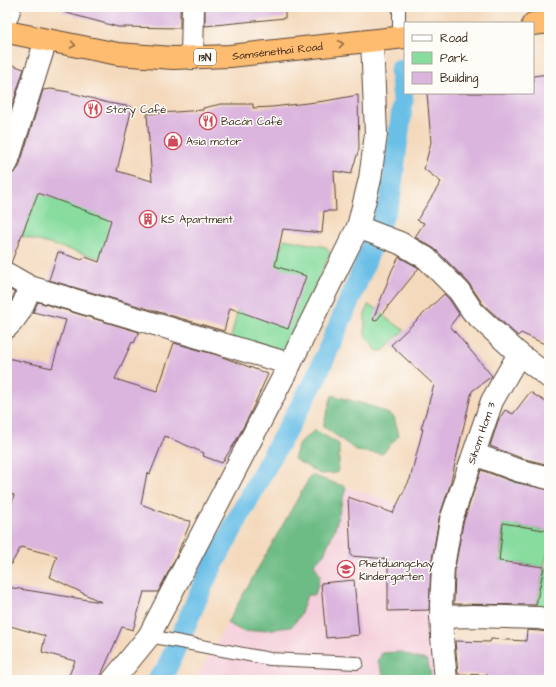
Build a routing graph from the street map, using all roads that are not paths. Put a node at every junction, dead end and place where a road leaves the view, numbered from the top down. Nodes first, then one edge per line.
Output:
1 (10, 7) edge
2 (193, 7) edge
3 (399, 7) edge
4 (7, 16) edge
5 (549, 22) edge
6 (534, 24) edge
7 (7, 32) edge
8 (402, 38) edge
9 (46, 40) junction
10 (372, 41) junction
11 (192, 58) junction
12 (7, 163) edge
13 (363, 229) junction
14 (7, 274) edge
15 (30, 287) junction
16 (7, 327) edge
17 (519, 354) junction
18 (290, 364) junction
19 (549, 377) edge
20 (474, 454) junction
21 (549, 478) edge
22 (441, 617) junction
23 (549, 620) edge
24 (157, 637) junction
25 (357, 663) dead end
26 (113, 680) edge
27 (446, 680) edge

1 - 4 street
2 - 11 street
3 - 8 lane
5 - 6 highway
7 - 9 highway, Samsènethaï Road / 13N
8 - 10 highway, Samsènethaï Road / 13N
9 -> 11 highway, Samsènethaï Road / 13N
9 - 12 street
11 -> 10 highway, Samsènethaï Road / 13N
10 - 13 street
13 - 17 street
13 - 18 street
14 - 15 street
15 - 16 street
15 - 18 street
17 - 19 street
17 - 20 street, Sihom Hom 3
18 - 24 street
20 - 21 street
20 - 22 street, Sihom Hom 3
22 - 23 street
22 - 27 street, Sihom Hom 3
24 - 25 lane
24 - 26 street

